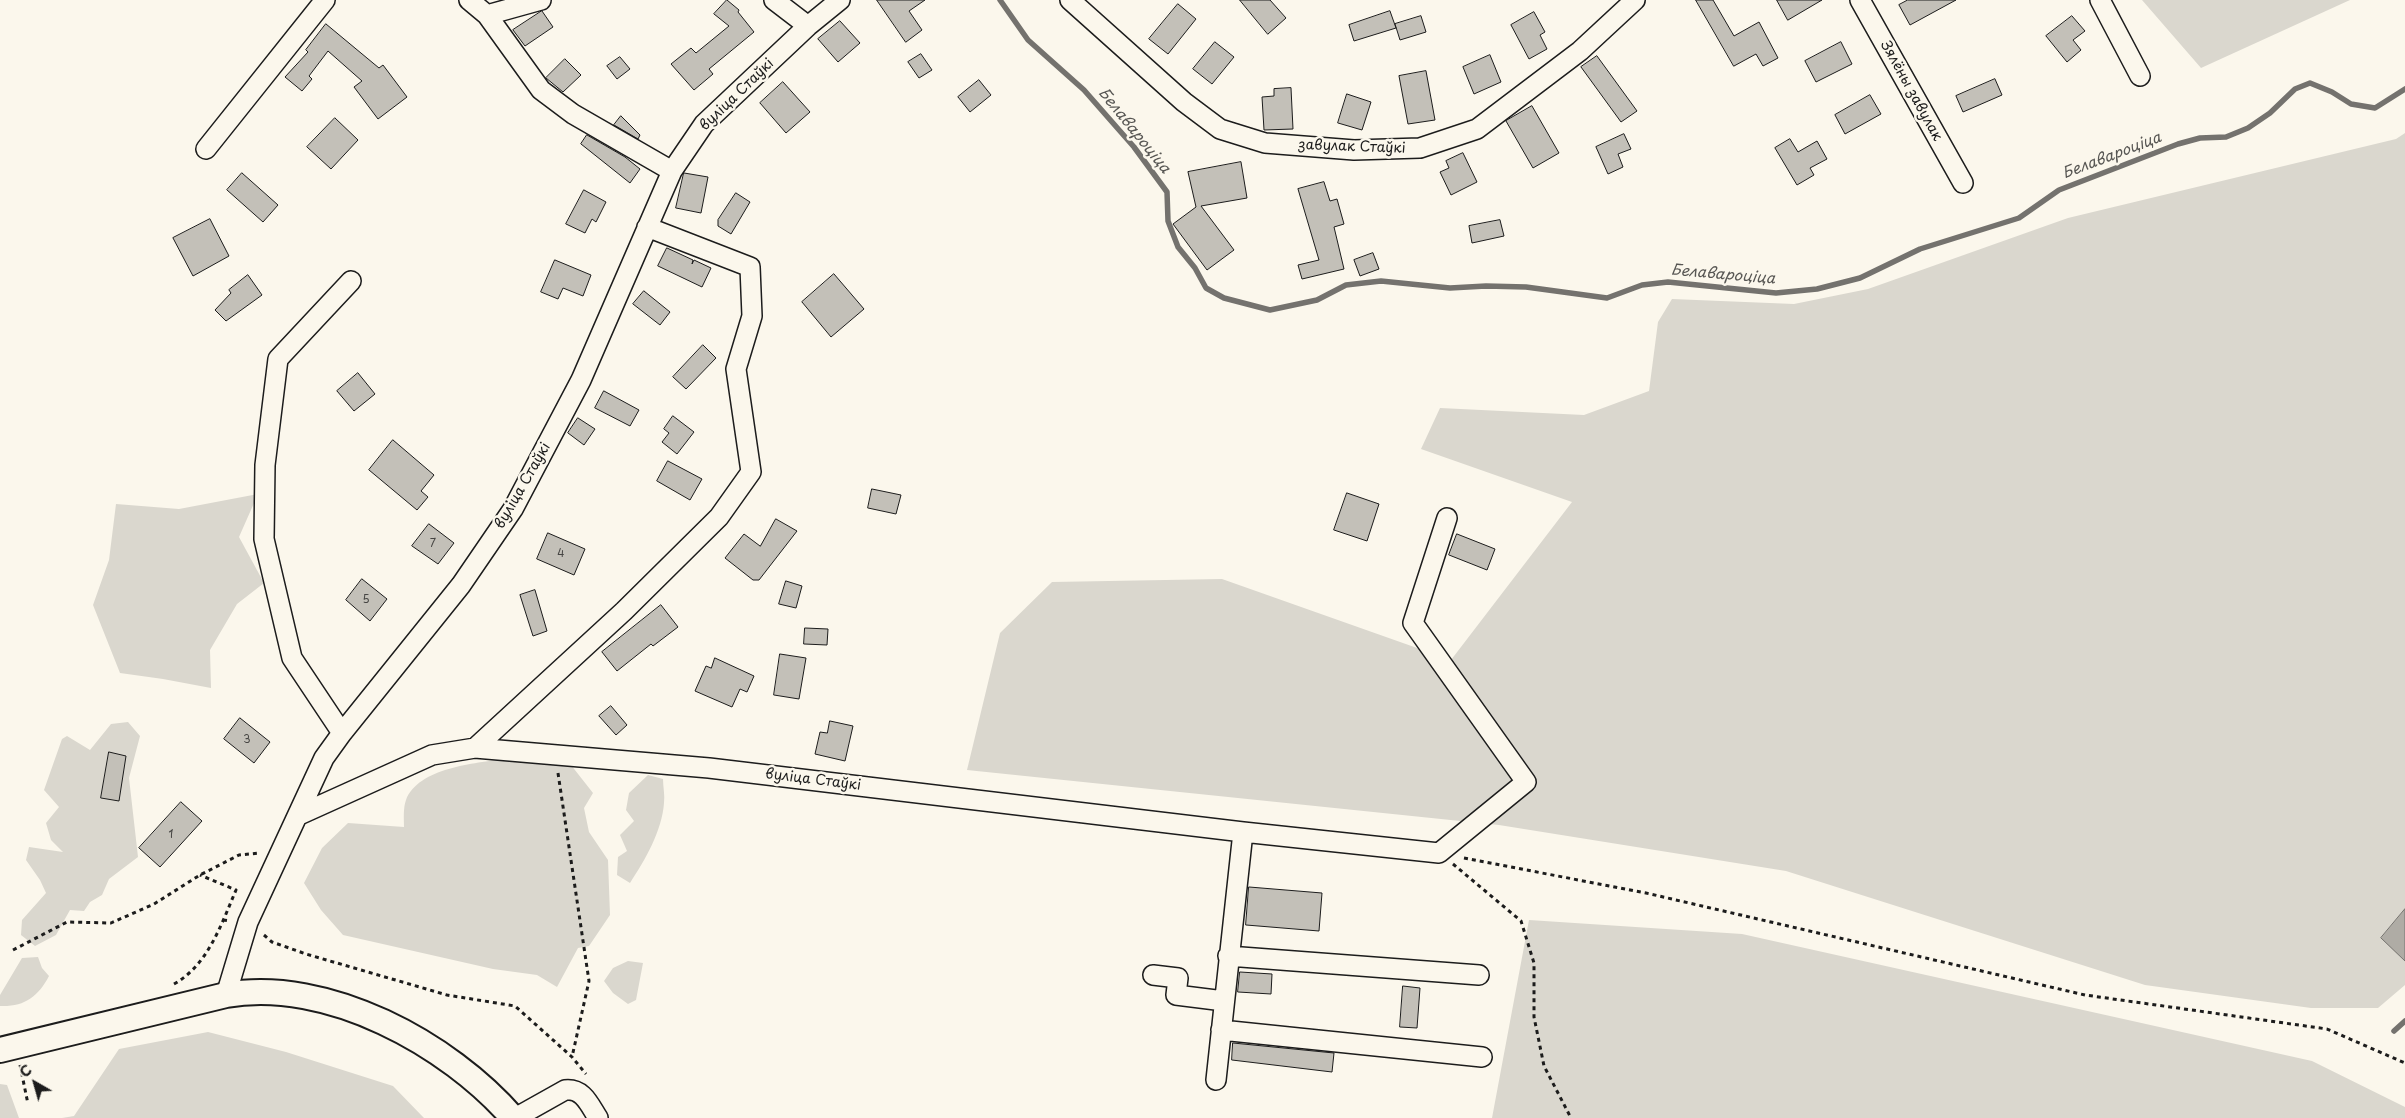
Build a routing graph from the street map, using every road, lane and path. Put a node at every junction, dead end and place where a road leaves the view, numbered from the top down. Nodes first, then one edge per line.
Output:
1 (325, 0) edge
2 (469, 0) edge
3 (540, 0) edge
4 (774, 0) edge
5 (840, 0) edge
6 (1070, 0) edge
7 (1635, 0) edge
8 (1860, 0) edge
9 (2100, 0) edge
10 (487, 15) junction
11 (808, 26) junction
12 (2140, 76) dead end
13 (206, 149) dead end
14 (672, 172) junction
15 (1963, 183) dead end
16 (647, 227) junction
17 (351, 280) dead end
18 (1448, 518) dead end
19 (342, 732) junction
20 (475, 748) junction
21 (556, 755) junction
22 (299, 815) junction
23 (1243, 832) junction
24 (281, 851) junction
25 (1439, 853) junction
26 (200, 875) junction
27 (223, 920) junction
28 (248, 922) junction
29 (13, 950) dead end
30 (1228, 956) junction
31 (1153, 975) dead end
32 (1478, 975) dead end
33 (172, 985) dead end
34 (226, 995) junction
35 (1224, 1001) junction
36 (1221, 1030) junction
37 (9, 1053) edge
38 (572, 1057) junction
39 (1482, 1057) dead end
40 (2405, 1063) edge
41 (590, 1080) dead end
42 (1216, 1080) dead end
43 (28, 1104) dead end
44 (514, 1118) edge
45 (598, 1118) edge
46 (1571, 1118) edge

1 - 13 street
2 - 10 street
3 - 10 street
4 - 11 street
5 - 11 street, вуліца Стаўкі
6 - 7 street, завулак Стаўкі
8 - 15 street, Зялёны завулак
9 - 12 street
10 - 14 street
11 - 14 street, вуліца Стаўкі
14 - 16 street, вуліца Стаўкі
16 - 19 street, вуліца Стаўкі
16 - 20 street
17 - 19 street
18 - 25 street
19 - 22 street, вуліца Стаўкі
20 - 21 street, вуліца Стаўкі
20 - 22 street, вуліца Стаўкі
21 - 23 street, вуліца Стаўкі
21 - 38 path
22 - 24 street
23 - 25 street, вуліца Стаўкі
23 - 30 street
24 - 26 path
24 - 28 street
25 - 40 path
25 - 46 path
26 - 27 path
26 - 29 path
27 - 28 path
27 - 33 path
28 - 34 street
28 - 38 path
30 - 32 street
30 - 35 street
31 - 35 street
34 - 37 main road
34 - 44 main road
35 - 36 street
36 - 39 street
36 - 42 street
37 - 43 path
38 - 41 path
44 - 45 street

